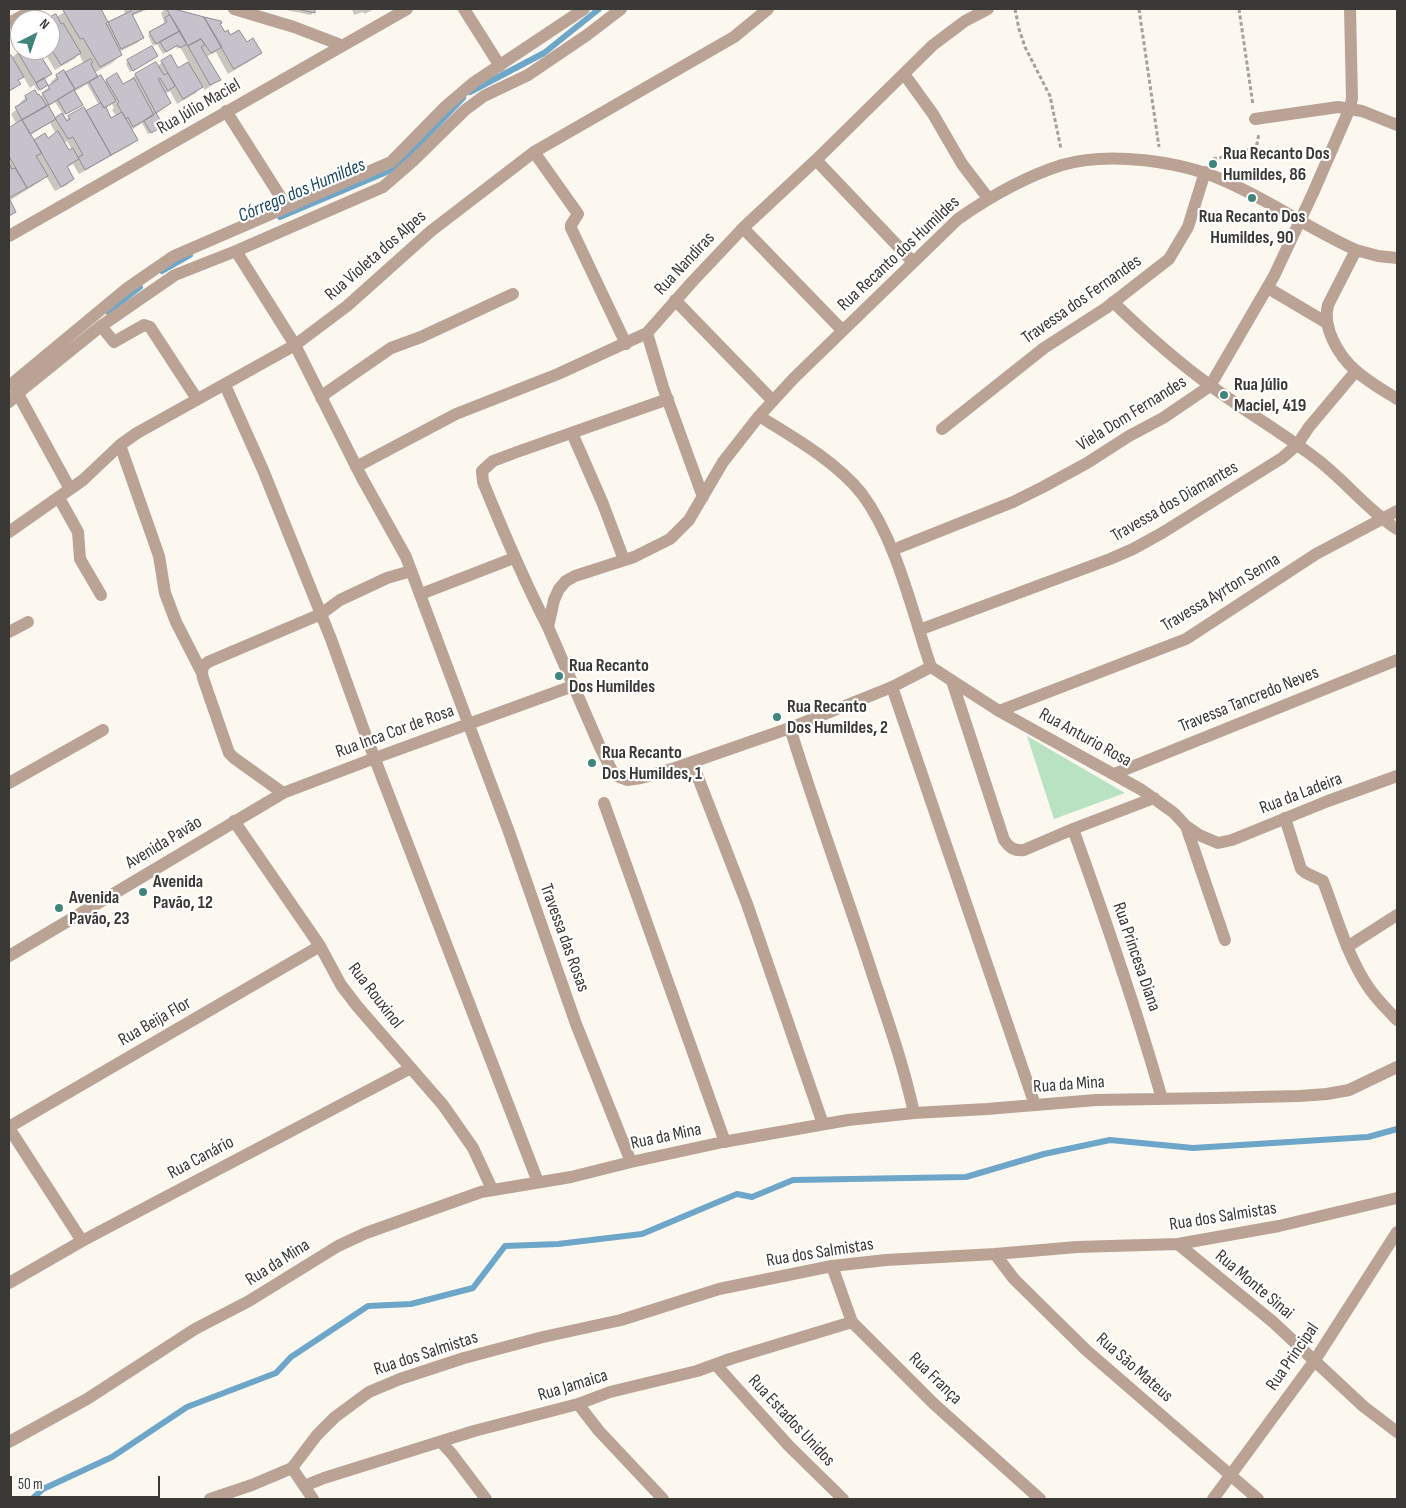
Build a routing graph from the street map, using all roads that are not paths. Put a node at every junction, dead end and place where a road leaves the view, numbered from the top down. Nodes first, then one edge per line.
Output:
1 (34, 9) edge
2 (234, 9) edge
3 (407, 9) edge
4 (464, 9) edge
5 (584, 9) edge
6 (621, 9) edge
7 (768, 9) edge
8 (988, 9) edge
9 (1350, 9) edge
10 (9, 24) edge
11 (341, 45) junction
12 (500, 66) junction
13 (904, 74) junction
14 (1350, 108) junction
15 (226, 111) junction
16 (1255, 119) road end
17 (1397, 125) edge
18 (436, 127) junction
19 (534, 152) junction
20 (816, 160) junction
21 (1204, 172) junction
22 (988, 198) junction
23 (288, 207) junction
24 (263, 218) junction
25 (1300, 221) junction
26 (743, 228) junction
27 (271, 235) junction
28 (9, 236) edge
29 (1356, 250) junction
30 (236, 251) junction
31 (1397, 258) edge
32 (912, 262) junction
33 (1268, 288) junction
34 (513, 294) dead end
35 (674, 300) junction
36 (1113, 302) junction
37 (108, 311) junction
38 (1327, 323) junction
39 (102, 326) junction
40 (842, 330) junction
41 (647, 333) junction
42 (626, 344) junction
43 (294, 345) junction
44 (1356, 371) junction
45 (225, 385) junction
46 (1210, 386) junction
47 (12, 394) edge
48 (321, 398) junction
49 (197, 399) junction
50 (668, 399) junction
51 (1397, 399) edge
52 (773, 401) junction
53 (759, 416) junction
54 (942, 429) dead end
55 (572, 433) junction
56 (120, 445) junction
57 (1297, 445) junction
58 (356, 467) junction
59 (70, 489) junction
60 (703, 497) junction
61 (59, 498) junction
62 (1397, 511) edge
63 (1382, 519) junction
64 (1397, 529) edge
65 (9, 532) edge
66 (900, 547) dead end
67 (514, 558) junction
68 (624, 560) junction
69 (411, 571) junction
70 (421, 594) junction
71 (101, 595) dead end
72 (321, 614) junction
73 (28, 622) dead end
74 (548, 627) junction
75 (919, 630) junction
76 (9, 632) edge
77 (1397, 660) edge
78 (204, 666) junction
79 (931, 667) junction
80 (952, 681) junction
81 (573, 686) junction
82 (892, 687) junction
83 (999, 711) junction
84 (468, 724) junction
85 (790, 728) junction
86 (103, 730) dead end
87 (375, 758) junction
88 (692, 762) junction
89 (1114, 774) junction
90 (1397, 776) edge
91 (9, 783) edge
92 (283, 793) junction
93 (1154, 798) junction
94 (604, 803) dead end
95 (1285, 818) junction
96 (234, 821) junction
97 (1186, 826) junction
98 (1072, 829) junction
99 (1218, 843) joint
100 (1397, 915) edge
101 (1225, 940) dead end
102 (320, 946) junction
103 (1347, 947) junction
104 (9, 956) edge
105 (1397, 1020) edge
106 (412, 1068) junction
107 (1395, 1071) edge
108 (1162, 1099) junction
109 (1035, 1105) junction
110 (914, 1113) junction
111 (823, 1124) junction
112 (9, 1128) edge
113 (725, 1142) junction
114 (631, 1162) junction
115 (538, 1182) junction
116 (492, 1189) junction
117 (1397, 1198) edge
118 (1397, 1232) edge
119 (82, 1241) junction
120 (1178, 1244) junction
121 (1393, 1246) edge
122 (995, 1254) junction
123 (832, 1266) junction
124 (9, 1283) edge
125 (852, 1322) junction
126 (1315, 1360) junction
127 (716, 1365) junction
128 (578, 1404) junction
129 (1397, 1432) edge
130 (9, 1442) edge
131 (441, 1442) junction
132 (292, 1468) junction
133 (1230, 1475) junction
134 (304, 1486) junction
135 (210, 1499) edge
136 (313, 1499) edge
137 (486, 1499) edge
138 (663, 1499) edge
139 (843, 1499) edge
140 (1040, 1499) edge
141 (1213, 1499) edge
142 (1258, 1499) edge

1 - 10 street
2 - 11 street
3 - 11 street, Rua Júlio Maciel
4 - 12 street
5 - 12 street
6 - 18 street
7 - 19 street, Rua Violeta dos Alpes
8 - 13 street, Rua Nandiras
9 - 14 street, Viela Dom Fernandes
11 - 15 street, Rua Júlio Maciel
12 - 18 street
13 - 20 street, Rua Nandiras
13 - 22 street
14 - 16 street
14 - 17 street
14 - 25 street, Viela Dom Fernandes
15 - 23 street
15 - 28 street, Rua Júlio Maciel
18 - 23 street
18 - 27 street
19 - 42 street
19 - 43 street, Rua Violeta dos Alpes
20 - 26 street, Rua Nandiras
20 - 32 street
21 - 22 street, Rua Recanto dos Humildes
21 - 25 street, Rua Recanto dos Humildes
21 - 36 street, Travessa dos Fernandes
22 - 32 street, Rua Recanto dos Humildes
23 - 24 street
24 - 27 street
24 - 37 street
25 - 29 street, Rua Recanto dos Humildes
25 - 33 street, Viela Dom Fernandes
26 - 35 street, Rua Nandiras
26 - 40 street
27 - 30 street
29 - 31 street, Rua Recanto dos Humildes
29 - 38 street
30 - 37 street
30 - 43 street, Travessa das Rosas
32 - 40 street, Rua Recanto dos Humildes
33 - 38 street
33 - 46 street, Viela Dom Fernandes
34 - 48 street
35 - 41 street, Rua Nandiras
35 - 52 street
36 - 46 street
36 - 54 street, Travessa dos Fernandes
37 - 39 street
37 - 47 street
38 - 44 street
39 - 47 street
39 - 49 street
40 - 52 street, Rua Recanto dos Humildes
41 - 42 street, Rua Nandiras
41 - 50 street
42 - 58 street, Rua Nandiras
43 - 45 street, Rua Violeta dos Alpes
43 - 48 street, Travessa das Rosas
44 - 51 street
44 - 57 street, Travessa dos Diamantes
45 - 49 street, Rua Violeta dos Alpes
45 - 72 street
46 - 57 street
46 - 66 street, Viela Dom Fernandes
47 - 59 street
48 - 58 street, Travessa das Rosas
49 - 56 street, Rua Violeta dos Alpes
50 - 55 street
50 - 60 street
52 - 53 street, Rua Recanto dos Humildes
53 - 60 street, Rua Recanto dos Humildes
53 - 75 street
55 - 67 street
55 - 68 street
56 - 59 street, Rua Violeta dos Alpes
56 - 78 street
57 - 63 street
57 - 75 street, Travessa dos Diamantes
58 - 69 street, Travessa das Rosas
59 - 61 street, Rua Violeta dos Alpes
60 - 68 street, Rua Recanto dos Humildes
61 - 65 street, Rua Violeta dos Alpes
61 - 71 street
62 - 63 street, Travessa Ayrton Senna
63 - 64 street
63 - 83 street, Travessa Ayrton Senna
67 - 70 street
67 - 74 street
68 - 74 street, Rua Recanto dos Humildes
69 - 70 street, Travessa das Rosas
69 - 72 street
70 - 84 street, Travessa das Rosas
72 - 78 street
72 - 87 street
73 - 76 street
74 - 81 street
75 - 79 street
77 - 89 street, Travessa Tancredo Neves
78 - 92 street
79 - 80 street, Rua Anturio Rosa
79 - 82 street
80 - 83 street, Rua Anturio Rosa
80 - 98 street
81 - 84 street, Rua Inca Cor de Rosa
81 - 88 street
82 - 85 street
82 - 109 street
83 - 89 street, Rua Anturio Rosa
84 - 87 street, Rua Inca Cor de Rosa
84 - 114 street, Travessa das Rosas
85 - 88 street
85 - 110 street
86 - 91 street
87 - 92 street, Rua Inca Cor de Rosa
87 - 115 street
88 - 111 street
89 - 93 street, Rua Anturio Rosa
90 - 95 street, Rua da Ladeira
92 - 96 street, Rua Inca Cor de Rosa
93 - 97 street, Rua Anturio Rosa
93 - 98 street
94 - 113 street
95 - 99 street, Rua da Ladeira
95 - 103 street
96 - 102 street, Rua Rouxinol
96 - 104 street, Avenida Pavão
97 - 99 street, Rua Anturio Rosa
97 - 101 street
98 - 108 street, Rua Princesa Diana
100 - 103 street
102 - 106 street, Rua Rouxinol
102 - 112 street, Rua Beija Flor
103 - 105 street
106 - 116 street, Rua Rouxinol
106 - 119 street, Rua Canário
107 - 108 street, Rua da Mina
108 - 109 street, Rua da Mina
109 - 110 street, Rua da Mina
110 - 111 street, Rua da Mina
111 - 113 street, Rua da Mina
112 - 119 street
113 - 114 street, Rua da Mina
114 - 115 street, Rua da Mina
115 - 116 street, Rua da Mina
116 - 130 street, Rua da Mina
117 - 120 street, Rua dos Salmistas
118 - 121 street, Rua Principal
119 - 124 street, Rua Canário
120 - 122 street, Rua dos Salmistas
120 - 126 street, Rua Monte Sinai
121 - 126 street, Rua Principal
122 - 123 street, Rua dos Salmistas
122 - 133 street, Rua São Mateus
123 - 125 street, Rua França
123 - 132 street, Rua dos Salmistas
125 - 127 street, Rua Jamaica
125 - 140 street, Rua França
126 - 129 street, Rua Monte Sinai
126 - 133 street, Rua Principal
127 - 128 street, Rua Jamaica
127 - 139 street, Rua Estados Unidos
128 - 131 street, Rua Jamaica
128 - 138 street
131 - 134 street, Rua Jamaica
131 - 137 street
132 - 134 street
132 - 135 street
133 - 141 street, Rua Principal
133 - 142 street, Rua São Mateus
134 - 136 street

